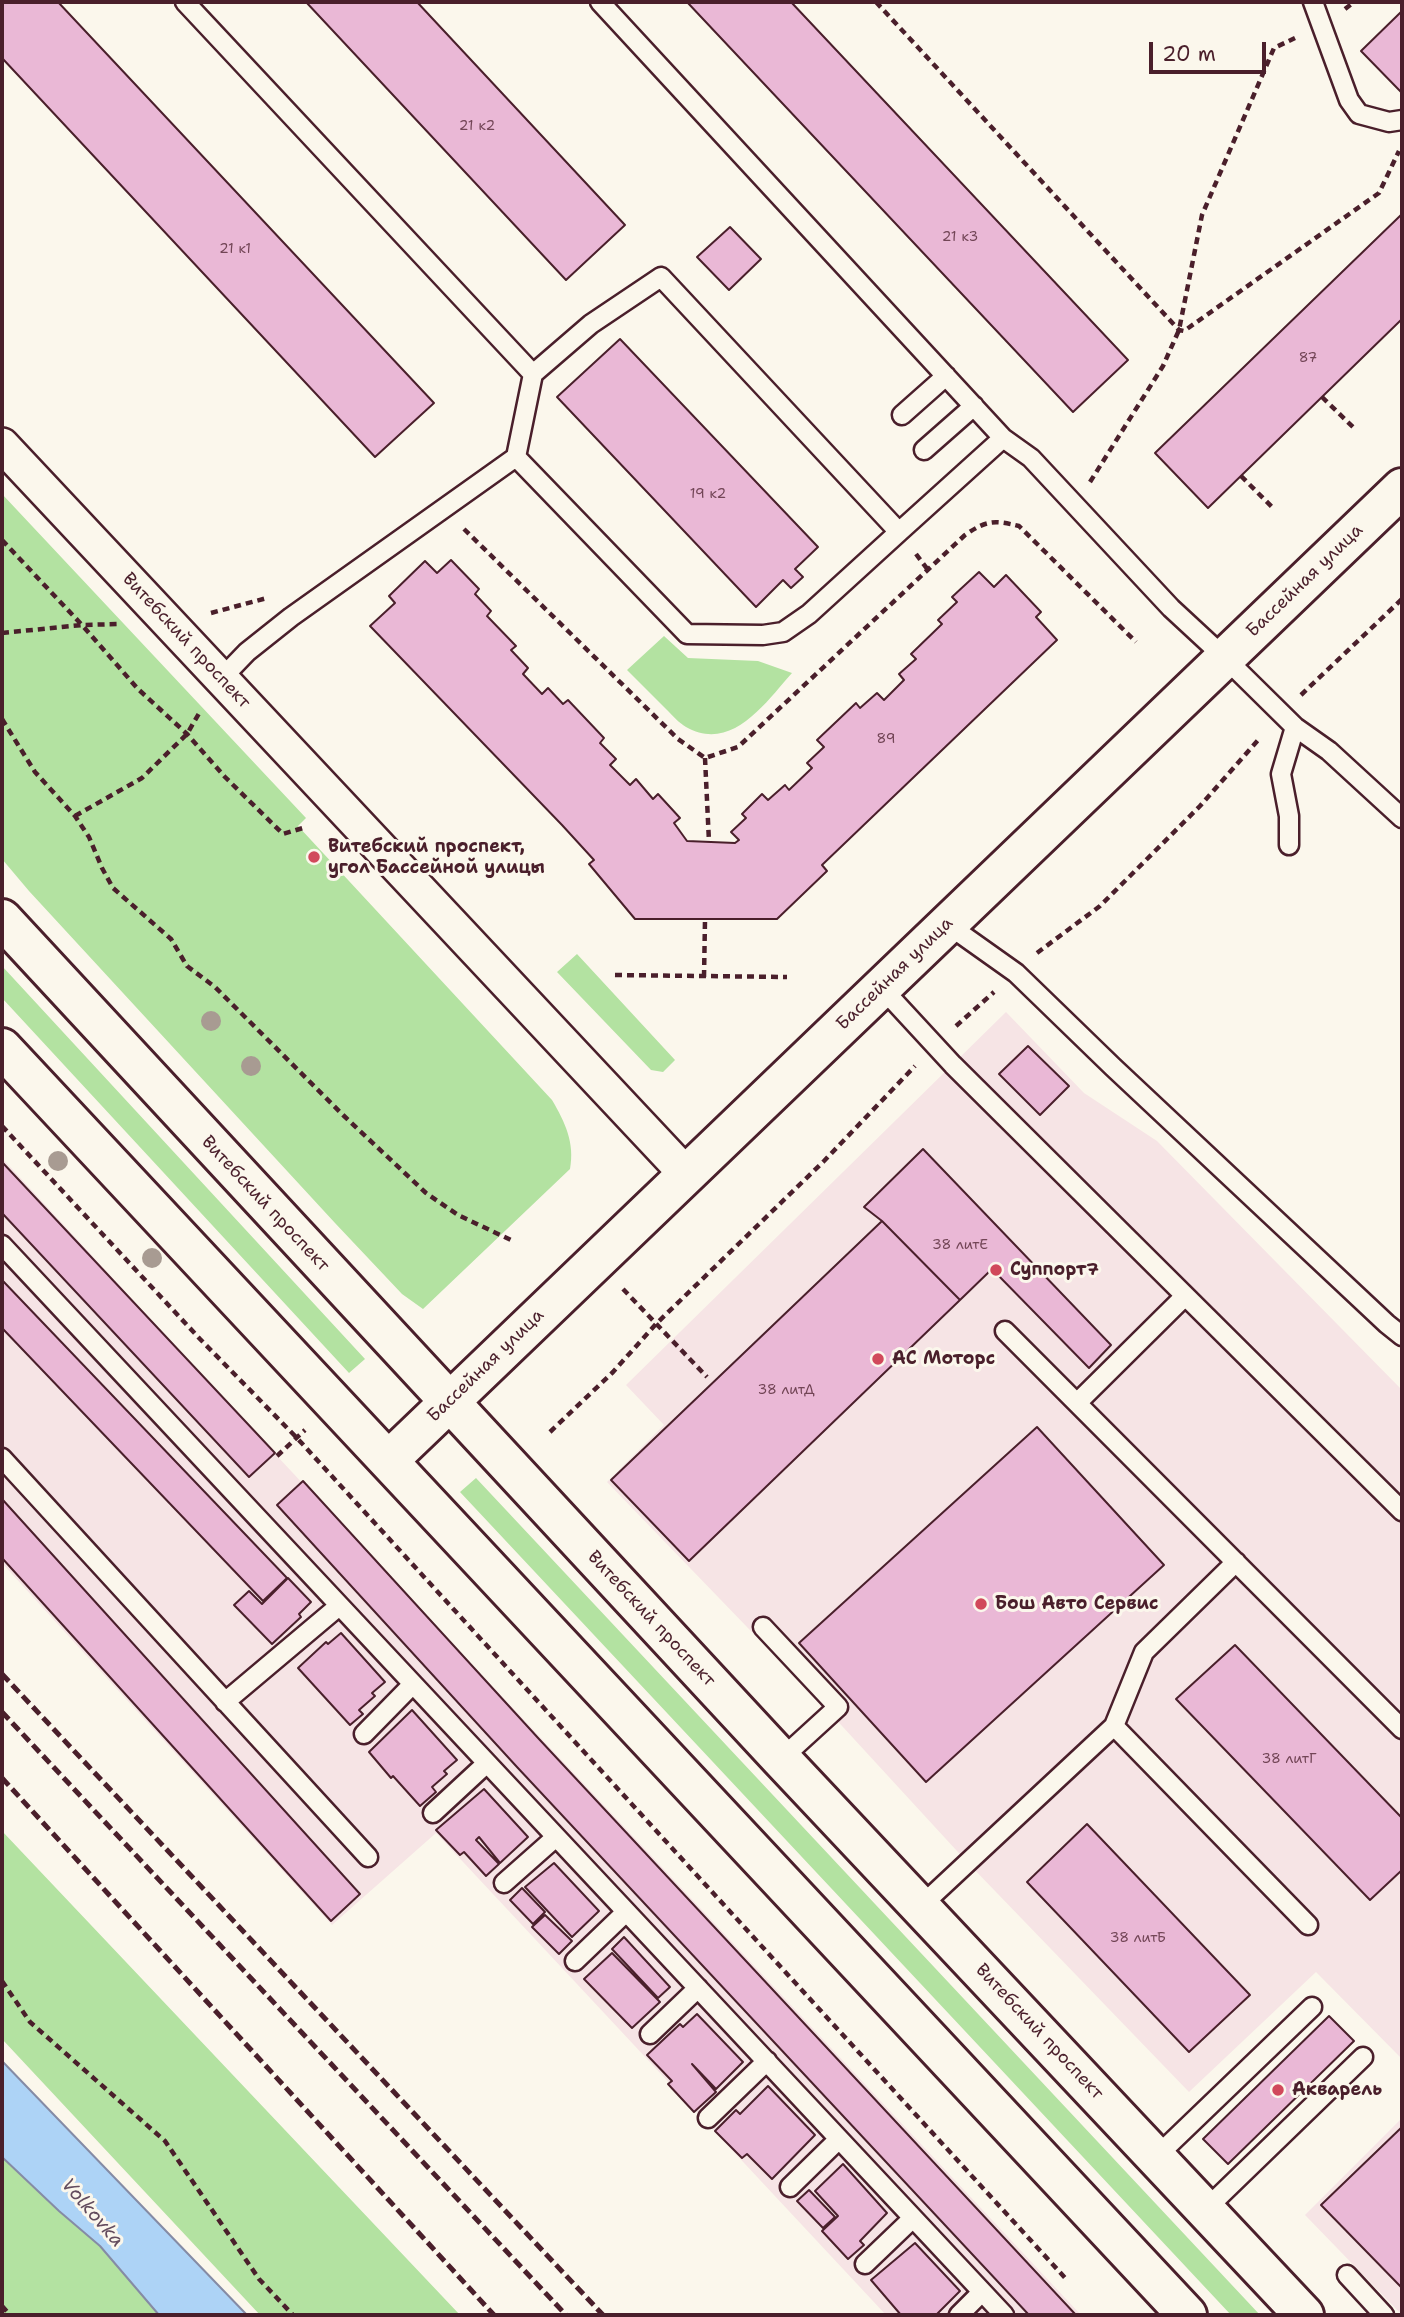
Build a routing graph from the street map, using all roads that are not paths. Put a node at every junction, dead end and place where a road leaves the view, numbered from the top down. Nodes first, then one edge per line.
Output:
1 (185, 2) edge
2 (600, 2) edge
3 (1313, 2) edge
4 (1402, 120) edge
5 (533, 374) junction
6 (946, 376) junction
7 (974, 406) junction
8 (902, 415) dead end
9 (1003, 438) junction
10 (2, 445) edge
11 (924, 450) dead end
12 (516, 457) junction
13 (1402, 488) edge
14 (899, 532) junction
15 (1225, 658) junction
16 (221, 679) junction
17 (1295, 727) junction
18 (1402, 818) edge
19 (1289, 845) dead end
20 (2, 919) edge
21 (947, 924) junction
22 (881, 987) junction
23 (2, 1048) edge
24 (686, 1174) junction
25 (2, 1245) edge
26 (1185, 1296) junction
27 (1005, 1331) dead end
28 (1402, 1336) edge
29 (449, 1402) junction
30 (1077, 1403) junction
31 (2, 1458) edge
32 (389, 1460) junction
33 (1402, 1511) edge
34 (1236, 1562) junction
35 (339, 1606) junction
36 (764, 1627) dead end
37 (413, 1684) junction
38 (225, 1702) junction
39 (1114, 1726) junction
40 (1402, 1729) edge
41 (364, 1734) dead end
42 (781, 1759) junction
43 (487, 1763) junction
44 (433, 1813) dead end
45 (556, 1837) junction
46 (368, 1857) dead end
47 (504, 1884) dead end
48 (920, 1906) junction
49 (626, 1912) junction
50 (1308, 1924) dead end
51 (575, 1961) dead end
52 (698, 1988) junction
53 (1312, 2007) dead end
54 (650, 2034) dead end
55 (1363, 2057) dead end
56 (767, 2062) junction
57 (708, 2118) dead end
58 (839, 2139) junction
59 (1156, 2157) junction
60 (790, 2187) dead end
61 (1205, 2210) junction
62 (913, 2218) junction
63 (865, 2264) dead end
64 (1347, 2275) dead end
65 (982, 2292) junction
66 (960, 2315) edge
67 (1004, 2315) edge
68 (1188, 2315) edge
69 (1304, 2315) edge
70 (1384, 2315) edge

1 - 5 lane
2 - 6 lane
3 - 4 lane
5 - 12 lane
5 - 14 lane
6 - 7 lane
6 - 8 lane
7 - 9 lane
7 - 11 lane
9 - 14 lane
9 - 15 lane
10 - 16 street, Витебский проспект
12 - 14 lane
12 - 16 lane
13 - 15 main road, Бассейная улица
15 - 17 lane
15 - 21 main road, Бассейная улица
16 - 24 street, Витебский проспект
17 - 18 lane
17 - 19 lane
20 - 29 main road, Витебский проспект
21 - 22 main road, Бассейная улица
21 - 28 lane
22 - 24 main road, Бассейная улица
22 - 26 lane
23 - 32 main road
24 - 29 main road, Бассейная улица
25 - 35 lane
26 - 30 lane
26 - 33 lane
27 - 30 lane
29 - 32 main road, Бассейная улица
29 - 42 main road, Витебский проспект
30 - 34 lane
31 - 38 lane
32 - 68 main road
34 - 39 lane
34 - 40 lane
35 - 37 lane
35 - 38 lane
36 - 42 lane
37 - 41 lane
37 - 43 lane
38 - 46 lane
39 - 48 lane
39 - 50 lane
42 - 48 main road, Витебский проспект
43 - 44 lane
43 - 45 lane
45 - 47 lane
45 - 49 lane
48 - 59 main road, Витебский проспект
49 - 51 lane
49 - 52 lane
52 - 54 lane
52 - 56 lane
53 - 59 lane
55 - 61 lane
56 - 57 lane
56 - 58 lane
58 - 60 lane
58 - 62 lane
59 - 61 main road, Витебский проспект
61 - 69 main road, Витебский проспект
62 - 63 lane
62 - 65 lane
64 - 70 lane
65 - 66 lane
65 - 67 lane

